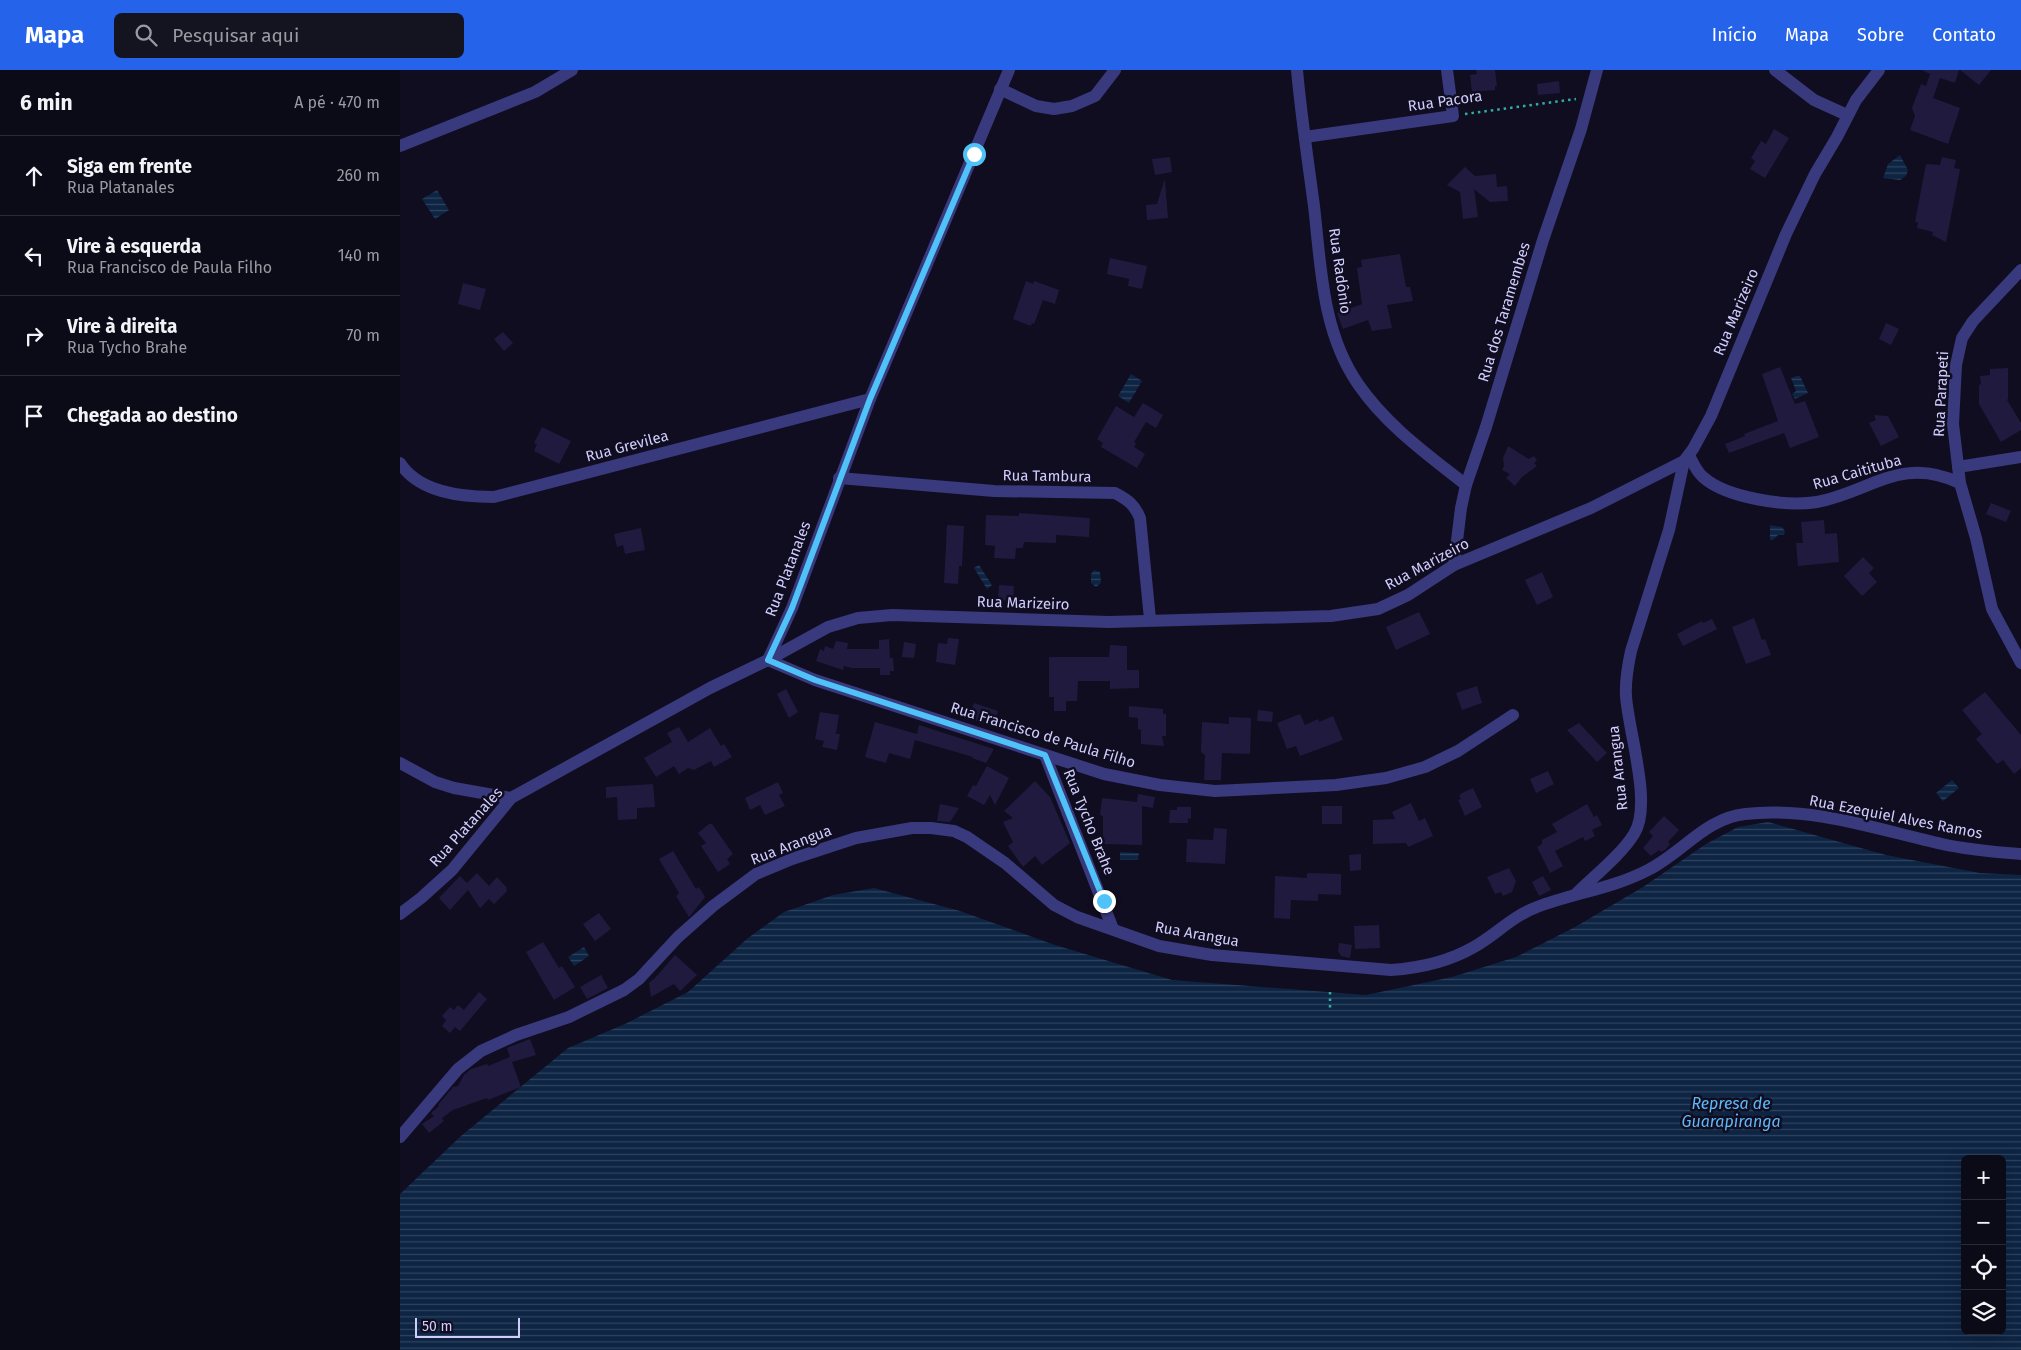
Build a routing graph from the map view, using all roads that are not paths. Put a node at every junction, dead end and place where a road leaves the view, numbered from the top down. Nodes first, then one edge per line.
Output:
1 (572, 70) edge
2 (1009, 70) edge
3 (1115, 70) edge
4 (1297, 70) edge
5 (1447, 70) edge
6 (1597, 70) edge
7 (1775, 70) edge
8 (1879, 70) edge
9 (1000, 89) junction
10 (1847, 115) junction
11 (1305, 137) junction
12 (400, 146) edge
13 (2021, 270) edge
14 (870, 399) junction
15 (2021, 457) edge
16 (1687, 458) junction
17 (400, 463) edge
18 (1958, 467) junction
19 (839, 478) junction
20 (1960, 483) junction
21 (1466, 485) junction
22 (1454, 565) junction
23 (1150, 619) junction
24 (768, 660) junction
25 (2021, 663) edge
26 (1513, 715) dead end
27 (1045, 755) junction
28 (400, 764) edge
29 (511, 798) junction
30 (2021, 854) edge
31 (1575, 895) junction
32 (400, 914) edge
33 (1113, 929) junction
34 (400, 1138) edge

1 - 12 street
2 - 9 street, Rua Platanales
3 - 9 street
4 - 11 street, Rua Radônio
5 - 11 street, Rua Pacora
6 - 21 street, Rua dos Taramembes
7 - 10 street
8 - 10 street, Rua Marizeiro
9 - 14 street, Rua Platanales
10 - 16 street, Rua Marizeiro
11 - 21 street, Rua Radônio
13 - 18 street, Rua Parapeti
14 - 17 street, Rua Grevilea
14 - 19 street, Rua Platanales
15 - 18 street
16 - 20 street, Rua Caitituba
16 - 22 street, Rua Marizeiro
16 - 31 street, Rua Arangua
18 - 20 street, Rua Parapeti
19 - 23 street, Rua Tambura
19 - 24 street, Rua Platanales
20 - 25 street, Rua Parapeti
21 - 22 street, Rua dos Taramembes
22 - 23 street, Rua Marizeiro
23 - 24 street, Rua Marizeiro
24 - 27 street, Rua Francisco de Paula Filho
24 - 29 street, Rua Platanales
26 - 27 street, Rua Francisco de Paula Filho
27 - 33 street, Rua Tycho Brahe
28 - 29 street
29 - 32 street, Rua Platanales
30 - 31 street, Rua Ezequiel Alves Ramos
31 - 33 street, Rua Arangua
33 - 34 street, Rua Arangua

